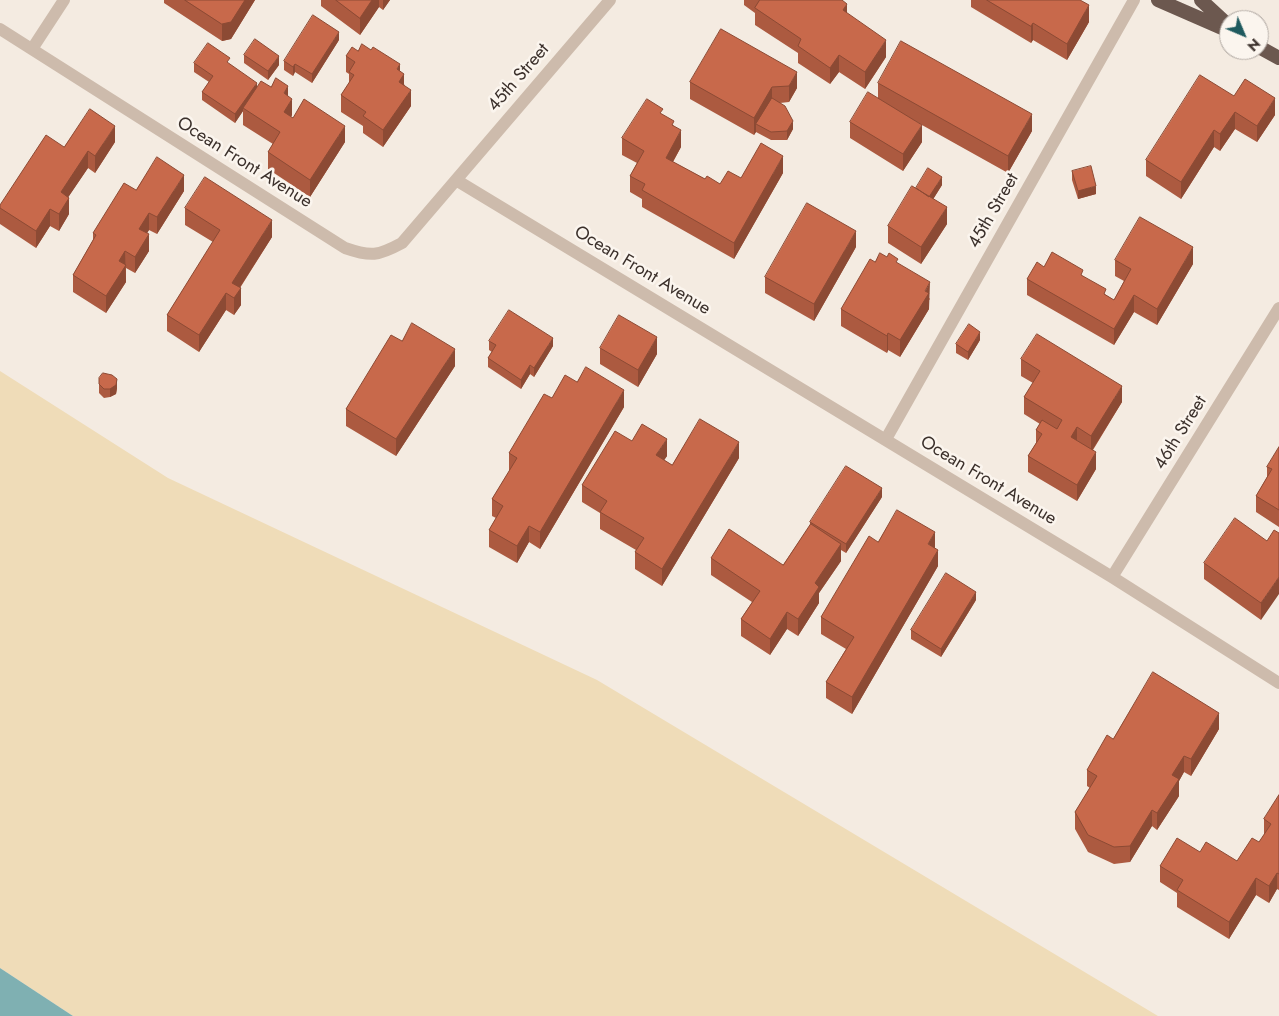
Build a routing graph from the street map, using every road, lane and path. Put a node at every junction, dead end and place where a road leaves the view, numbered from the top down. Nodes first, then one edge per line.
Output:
1 (64, 0) edge
2 (610, 0) edge
3 (1134, 0) edge
4 (1158, 0) edge
5 (1200, 0) edge
6 (1219, 17) edge
7 (1219, 27) edge
8 (0, 29) edge
9 (32, 49) junction
10 (456, 180) junction
11 (1279, 308) edge
12 (886, 439) junction
13 (1112, 577) junction
14 (1279, 683) edge

1 - 9 street
2 - 10 street, 45th Street
3 - 12 street, 45th Street
4 - 7 highway
5 - 6 highway
8 - 9 street, Ocean Front Avenue
9 - 10 street, Ocean Front Avenue
10 - 12 street, Ocean Front Avenue
11 - 13 street, 46th Street
12 - 13 street, Ocean Front Avenue
13 - 14 street, Ocean Front Avenue

